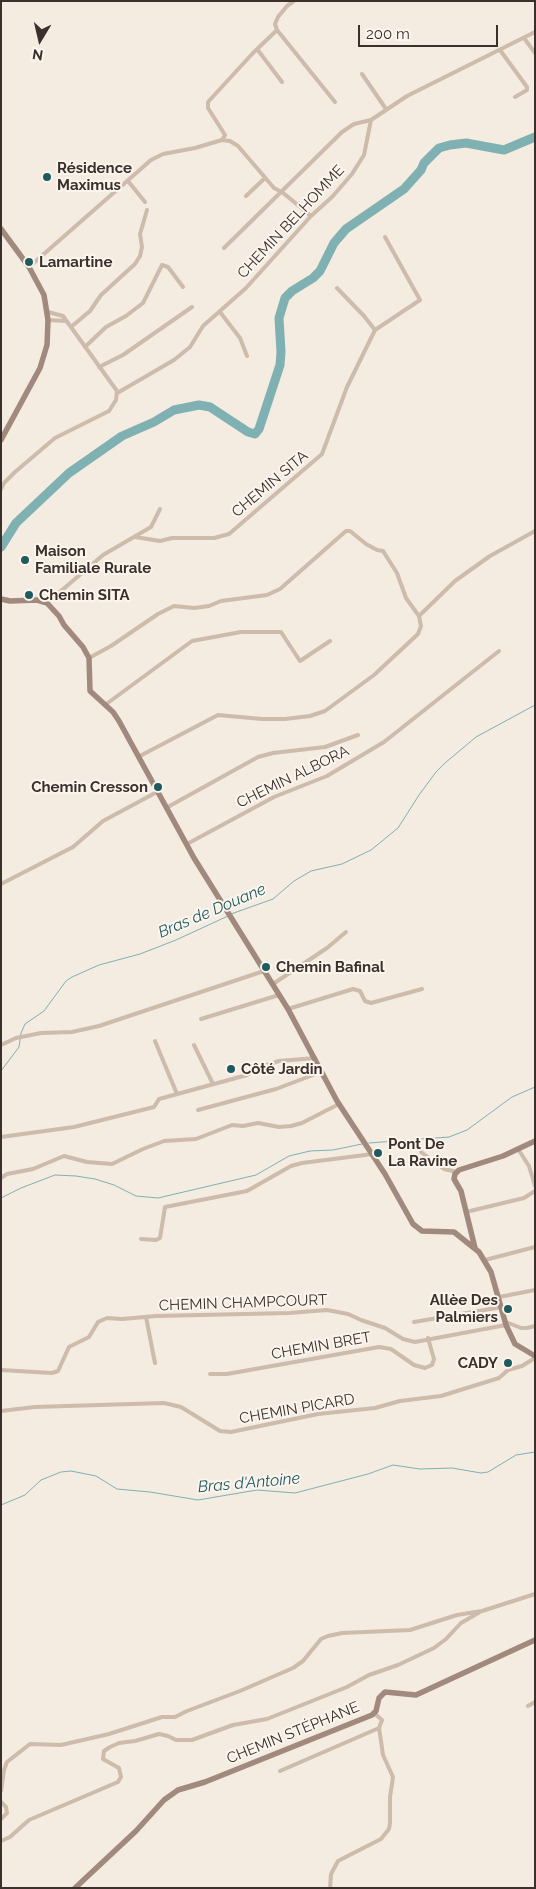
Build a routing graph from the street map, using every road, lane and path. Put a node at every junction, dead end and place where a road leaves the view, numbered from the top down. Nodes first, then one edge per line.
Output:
1 (294, 1) edge
2 (277, 30) junction
3 (535, 32) edge
4 (524, 38) junction
5 (257, 49) junction
6 (500, 50) junction
7 (535, 53) edge
8 (362, 74) dead end
9 (282, 82) dead end
10 (515, 97) dead end
11 (335, 102) dead end
12 (386, 109) junction
13 (371, 120) junction
14 (222, 140) junction
15 (265, 178) junction
16 (128, 180) junction
17 (282, 192) junction
18 (246, 196) dead end
19 (145, 202) dead end
20 (147, 210) dead end
21 (311, 216) junction
22 (2, 232) edge
23 (385, 237) dead end
24 (224, 248) dead end
25 (29, 267) junction
26 (183, 287) dead end
27 (337, 288) dead end
28 (192, 307) dead end
29 (48, 312) junction
30 (220, 312) junction
31 (48, 320) junction
32 (66, 321) junction
33 (71, 327) junction
34 (375, 330) junction
35 (85, 347) junction
36 (247, 356) dead end
37 (99, 367) junction
38 (115, 390) junction
39 (1, 440) edge
40 (1, 489) edge
41 (160, 509) dead end
42 (535, 531) edge
43 (135, 537) junction
44 (1, 599) edge
45 (47, 603) junction
46 (419, 616) junction
47 (330, 641) dead end
48 (499, 650) dead end
49 (88, 658) junction
50 (104, 705) junction
51 (358, 735) dead end
52 (138, 757) junction
53 (157, 792) junction
54 (166, 808) junction
55 (187, 844) junction
56 (1, 884) edge
57 (346, 932) dead end
58 (264, 971) junction
59 (273, 984) junction
60 (422, 989) dead end
61 (279, 995) junction
62 (288, 1009) junction
63 (201, 1019) dead end
64 (155, 1041) dead end
65 (1, 1045) edge
66 (194, 1046) dead end
67 (315, 1058) junction
68 (321, 1072) junction
69 (213, 1084) junction
70 (177, 1094) junction
71 (340, 1104) junction
72 (198, 1110) dead end
73 (1, 1138) edge
74 (535, 1141) edge
75 (518, 1149) junction
76 (372, 1152) junction
77 (422, 1152) dead end
78 (457, 1172) junction
79 (1, 1178) edge
80 (535, 1186) edge
81 (535, 1191) edge
82 (466, 1212) junction
83 (141, 1238) dead end
84 (535, 1247) edge
85 (475, 1248) junction
86 (484, 1260) junction
87 (535, 1290) edge
88 (499, 1297) junction
89 (502, 1307) junction
90 (146, 1317) junction
91 (414, 1322) dead end
92 (506, 1324) junction
93 (535, 1326) edge
94 (428, 1338) junction
95 (534, 1355) edge
96 (155, 1363) dead end
97 (1, 1370) edge
98 (210, 1374) dead end
99 (1, 1411) edge
100 (535, 1594) edge
101 (482, 1611) junction
102 (535, 1640) edge
103 (535, 1702) edge
104 (528, 1706) dead end
105 (374, 1713) junction
106 (380, 1728) junction
107 (109, 1734) junction
108 (113, 1745) junction
109 (280, 1771) dead end
110 (1, 1791) edge
111 (1, 1802) edge
112 (1, 1820) edge
113 (1, 1841) edge
114 (75, 1888) edge
115 (330, 1888) edge

1 - 2 street
2 - 5 street
2 - 11 street
3 - 4 street
4 - 6 street
4 - 7 street
5 - 9 street
5 - 14 street
6 - 10 street
6 - 12 street
8 - 12 street
12 - 13 street
13 - 17 street
13 - 21 street, CHEMIN BELHOMME
14 - 15 street
14 - 16 street
15 - 17 street
15 - 18 street
16 - 19 street
16 - 25 street
17 - 21 street
17 - 24 street
20 - 33 street
21 - 30 street, CHEMIN BELHOMME
22 - 25 main road
23 - 34 street
25 - 29 main road
26 - 35 street
27 - 34 street
28 - 37 street
29 - 31 main road
29 - 32 street
30 - 36 street
30 - 38 street, CHEMIN BELHOMME
31 - 32 street
31 - 39 main road
32 - 33 street
33 - 35 street
34 - 43 street, CHEMIN SITA
35 - 37 street
37 - 38 street
38 - 40 street
41 - 43 street
42 - 46 street
43 - 45 street
44 - 45 main road
45 - 49 main road
46 - 49 street
46 - 52 street
47 - 50 street
48 - 55 street, CHEMIN ALBORA
49 - 50 main road
50 - 52 main road
51 - 54 street
52 - 53 main road
53 - 54 main road
53 - 56 street
54 - 55 main road
55 - 58 main road
57 - 59 street
58 - 59 main road
58 - 65 street
59 - 61 main road
60 - 62 street
61 - 62 main road
61 - 63 street
62 - 67 main road
64 - 70 street
66 - 69 street
67 - 68 main road
67 - 69 street
68 - 71 main road
68 - 72 street
69 - 70 street
70 - 73 street
71 - 76 main road
71 - 79 street
74 - 75 main road
75 - 78 main road
75 - 80 street
76 - 83 street
76 - 85 main road
77 - 78 street
78 - 82 main road
81 - 82 street
82 - 85 main road
84 - 86 street
85 - 86 main road
86 - 88 main road
87 - 88 street
88 - 89 main road
89 - 91 street
89 - 92 main road
90 - 94 street, CHEMIN CHAMPCOURT
90 - 96 street
90 - 97 street, CHEMIN CHAMPCOURT
92 - 93 street
92 - 94 street, CHEMIN CHAMPCOURT
92 - 95 main road
94 - 98 street, CHEMIN BRET
95 - 99 street, CHEMIN PICARD
100 - 101 street
101 - 107 street
101 - 108 street
102 - 105 main road, CHEMIN STÉPHANE
103 - 104 street
105 - 106 street
105 - 114 main road, CHEMIN STÉPHANE
106 - 109 street
106 - 115 street
107 - 108 street
107 - 110 street
108 - 113 street
111 - 112 street

